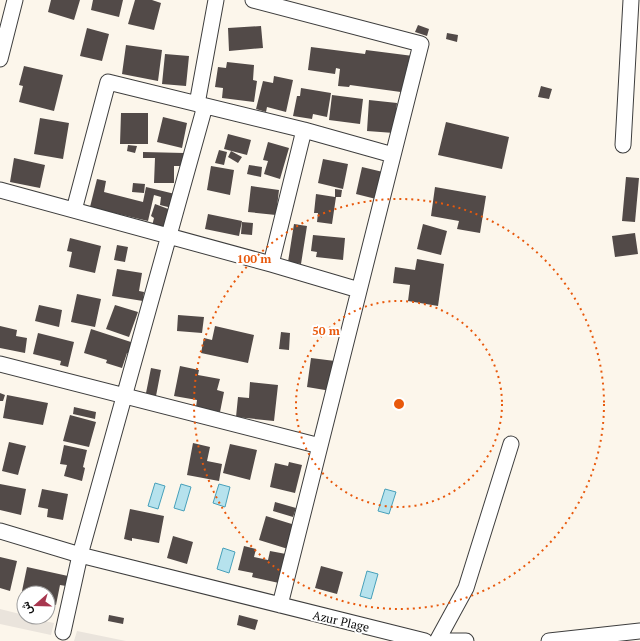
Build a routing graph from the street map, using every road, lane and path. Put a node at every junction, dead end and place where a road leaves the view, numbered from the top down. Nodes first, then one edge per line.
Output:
1 (15, 0) edge
2 (216, 0) edge
3 (253, 0) edge
4 (631, 0) edge
5 (0, 59) edge
6 (201, 105) junction
7 (304, 130) junction
8 (623, 144) dead end
9 (393, 155) junction
10 (0, 190) edge
11 (74, 210) junction
12 (169, 236) junction
13 (271, 264) junction
14 (359, 290) junction
15 (0, 364) edge
16 (124, 395) junction
17 (511, 444) dead end
18 (320, 446) junction
19 (0, 531) edge
20 (80, 556) junction
21 (280, 605) junction
22 (640, 631) edge
23 (62, 632) dead end
24 (425, 641) edge
25 (437, 641) edge
26 (442, 641) edge
27 (466, 641) edge
28 (549, 641) edge

1 - 5 street
2 - 6 street
3 - 9 street
4 - 8 street
6 - 7 street
6 - 11 street
6 - 12 street
7 - 9 street
7 - 13 street
9 - 14 street
10 - 11 street
11 - 12 street
12 - 13 street
12 - 16 street
13 - 14 street
14 - 18 street
15 - 16 street
16 - 18 street
16 - 20 street
17 - 25 street
18 - 21 street
19 - 20 street, Azur Plage
20 - 21 street, Azur Plage
20 - 23 street
21 - 24 street, Azur Plage
22 - 28 street
26 - 27 street

